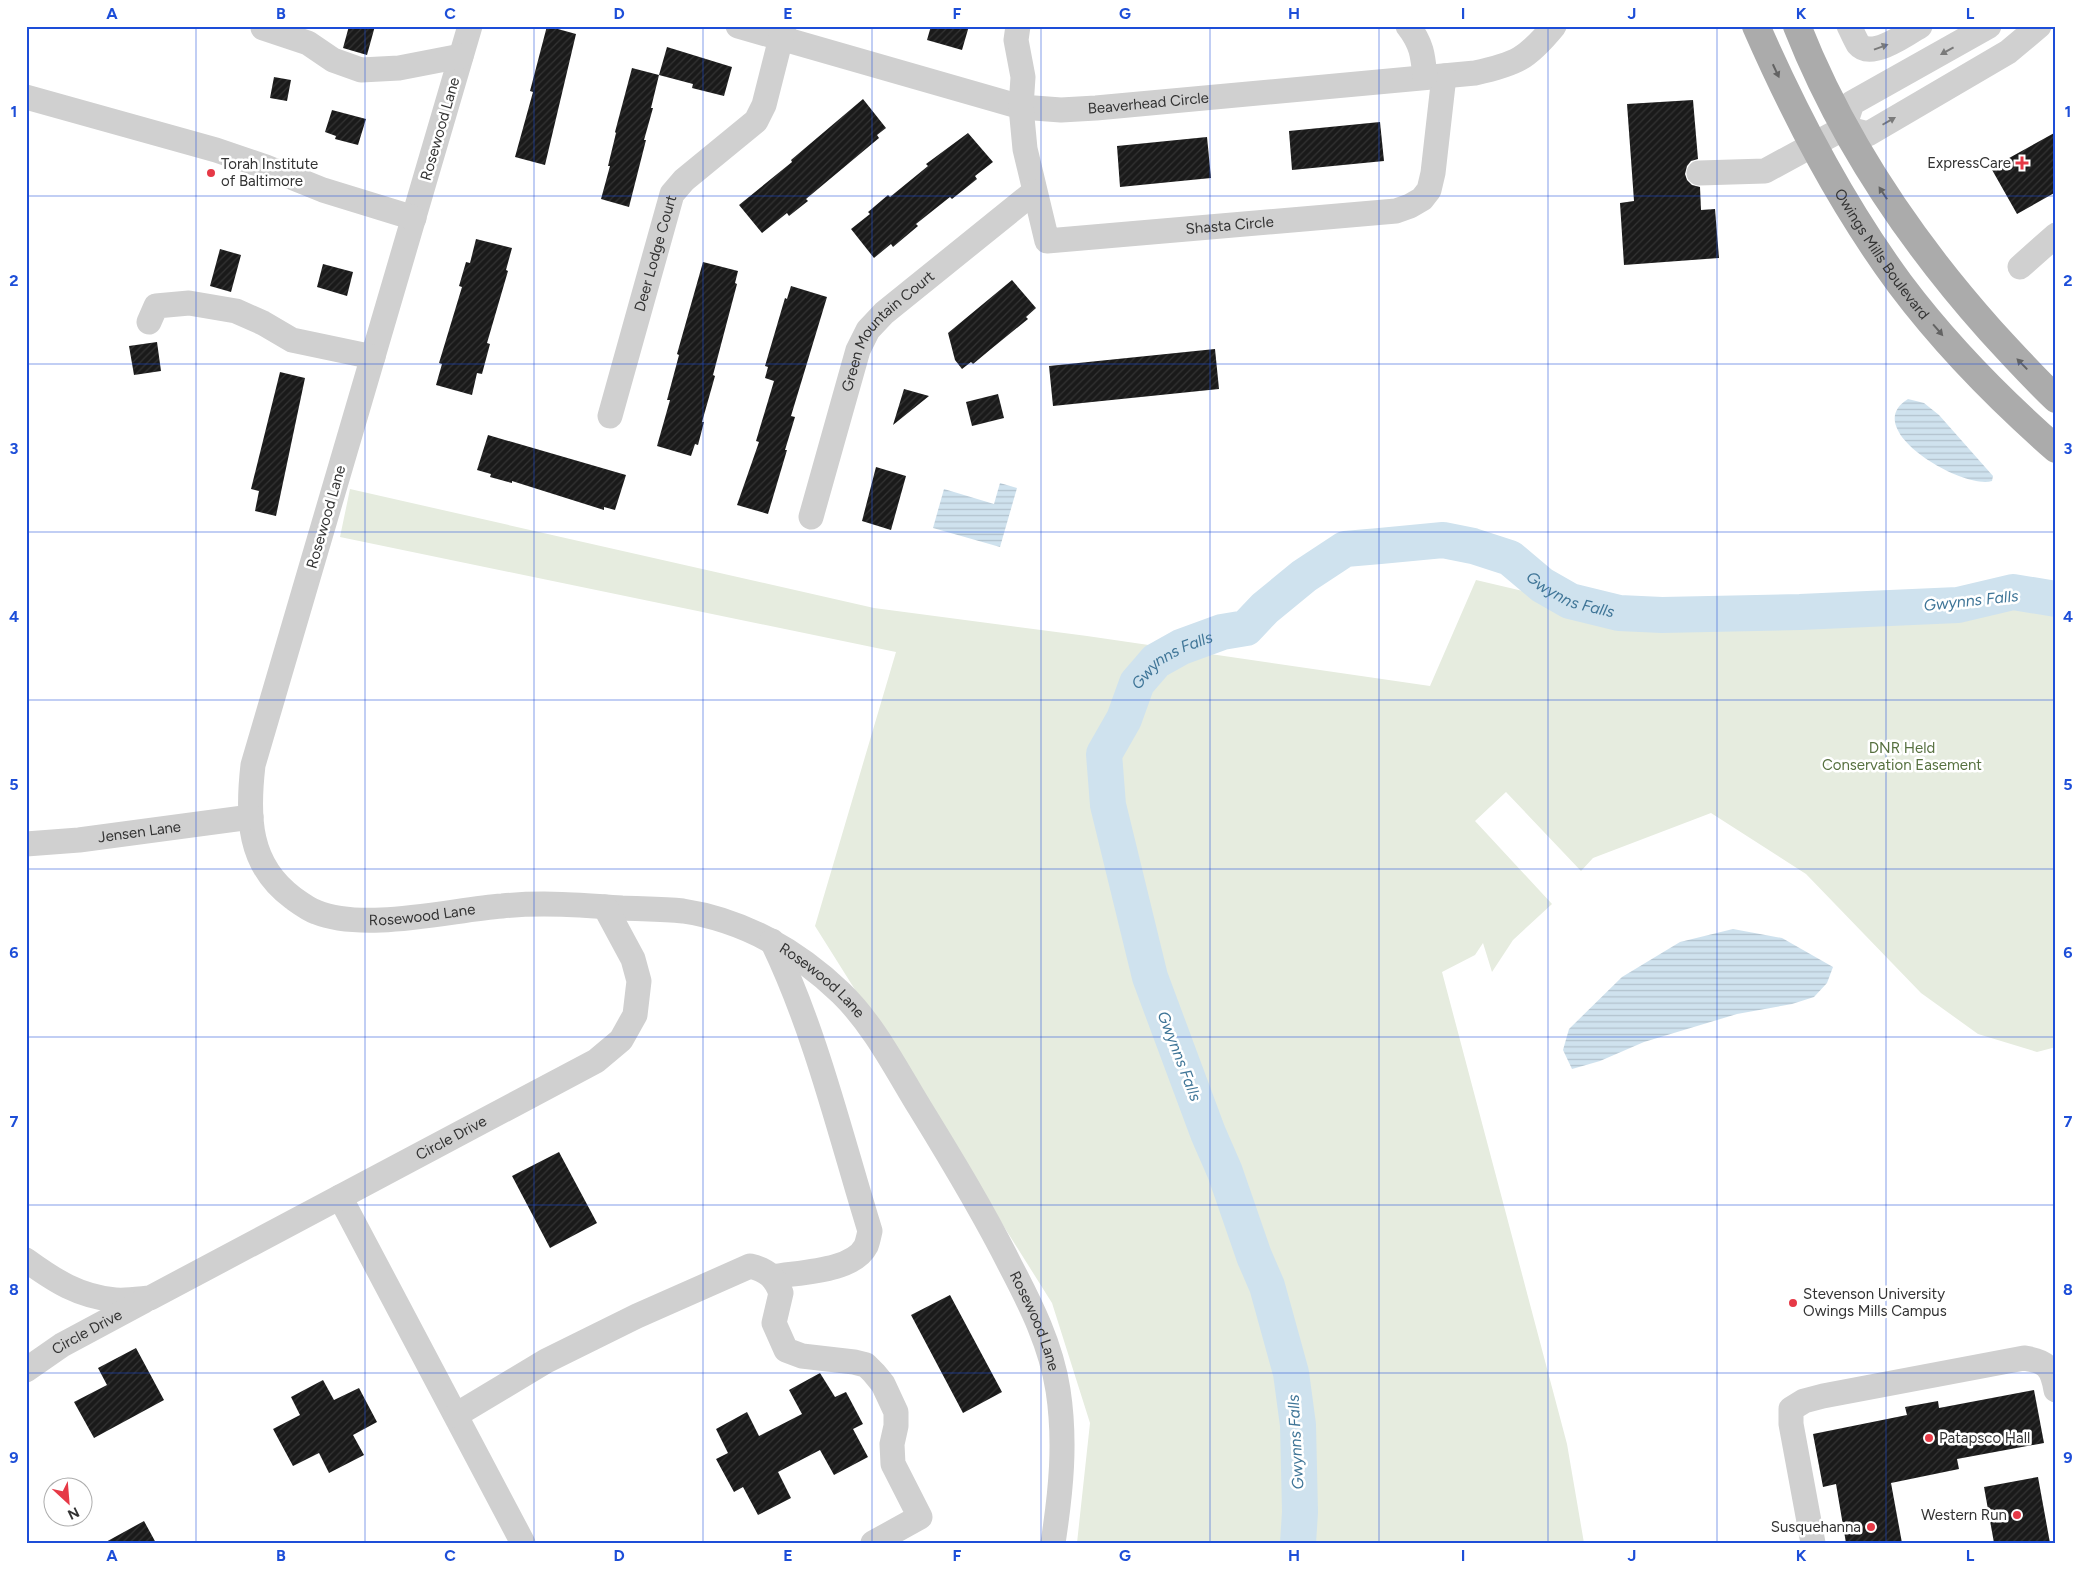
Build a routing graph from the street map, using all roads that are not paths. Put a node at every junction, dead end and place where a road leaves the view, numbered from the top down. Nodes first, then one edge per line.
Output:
1 (470, 26) edge
2 (738, 26) edge
3 (1018, 26) edge
4 (1408, 26) edge
5 (1554, 26) edge
6 (1756, 26) edge
7 (1797, 26) edge
8 (1849, 26) edge
9 (1920, 26) edge
10 (1989, 26) edge
11 (2039, 26) edge
12 (263, 28) dead end
13 (782, 32) edge
14 (462, 56) junction
15 (1435, 77) junction
16 (26, 97) edge
17 (1021, 107) junction
18 (1844, 128) junction
19 (1813, 145) junction
20 (1699, 173) dead end
21 (1034, 192) junction
22 (414, 218) junction
23 (2056, 235) edge
24 (2020, 267) dead end
25 (149, 322) dead end
26 (373, 357) junction
27 (2056, 399) edge
28 (610, 416) dead end
29 (2056, 449) edge
30 (811, 517) dead end
31 (251, 817) junction
32 (26, 844) edge
33 (604, 907) junction
34 (772, 941) junction
35 (340, 1197) junction
36 (26, 1260) edge
37 (772, 1276) junction
38 (150, 1298) junction
39 (26, 1370) edge
40 (2056, 1390) edge
41 (456, 1415) junction
42 (523, 1543) edge
43 (873, 1543) edge
44 (1053, 1543) edge
45 (1813, 1543) edge

1 - 14 street, Rosewood Lane
2 - 13 street, Beaverhead Circle
3 - 17 street, Shasta Circle
4 - 15 street
5 - 15 street, Beaverhead Circle
6 -> 19 main road, Owings Mills Boulevard
7 - 18 main road
8 -> 9 street
10 -> 18 street
18 -> 11 street
12 - 14 street
13 - 17 street, Beaverhead Circle
13 - 28 street, Deer Lodge Court
14 - 22 street, Rosewood Lane
15 - 17 street, Beaverhead Circle
15 - 21 street, Shasta Circle
16 - 22 street
17 - 21 street, Shasta Circle
18 - 19 street
27 -> 18 main road
19 - 20 street
19 -> 29 main road, Owings Mills Boulevard
21 - 30 street, Green Mountain Court
22 - 26 street, Rosewood Lane
23 - 24 street
25 - 26 street
26 - 31 street, Rosewood Lane
31 - 32 street, Jensen Lane
31 - 33 street, Rosewood Lane
33 - 34 street, Rosewood Lane
33 - 35 street, Circle Drive
34 - 37 street
34 - 44 street, Rosewood Lane
35 - 38 street, Circle Drive
35 - 41 street
36 - 38 street, Circle Drive
37 - 41 street
37 - 43 street
38 - 39 street, Circle Drive
40 - 45 street
41 - 42 street

